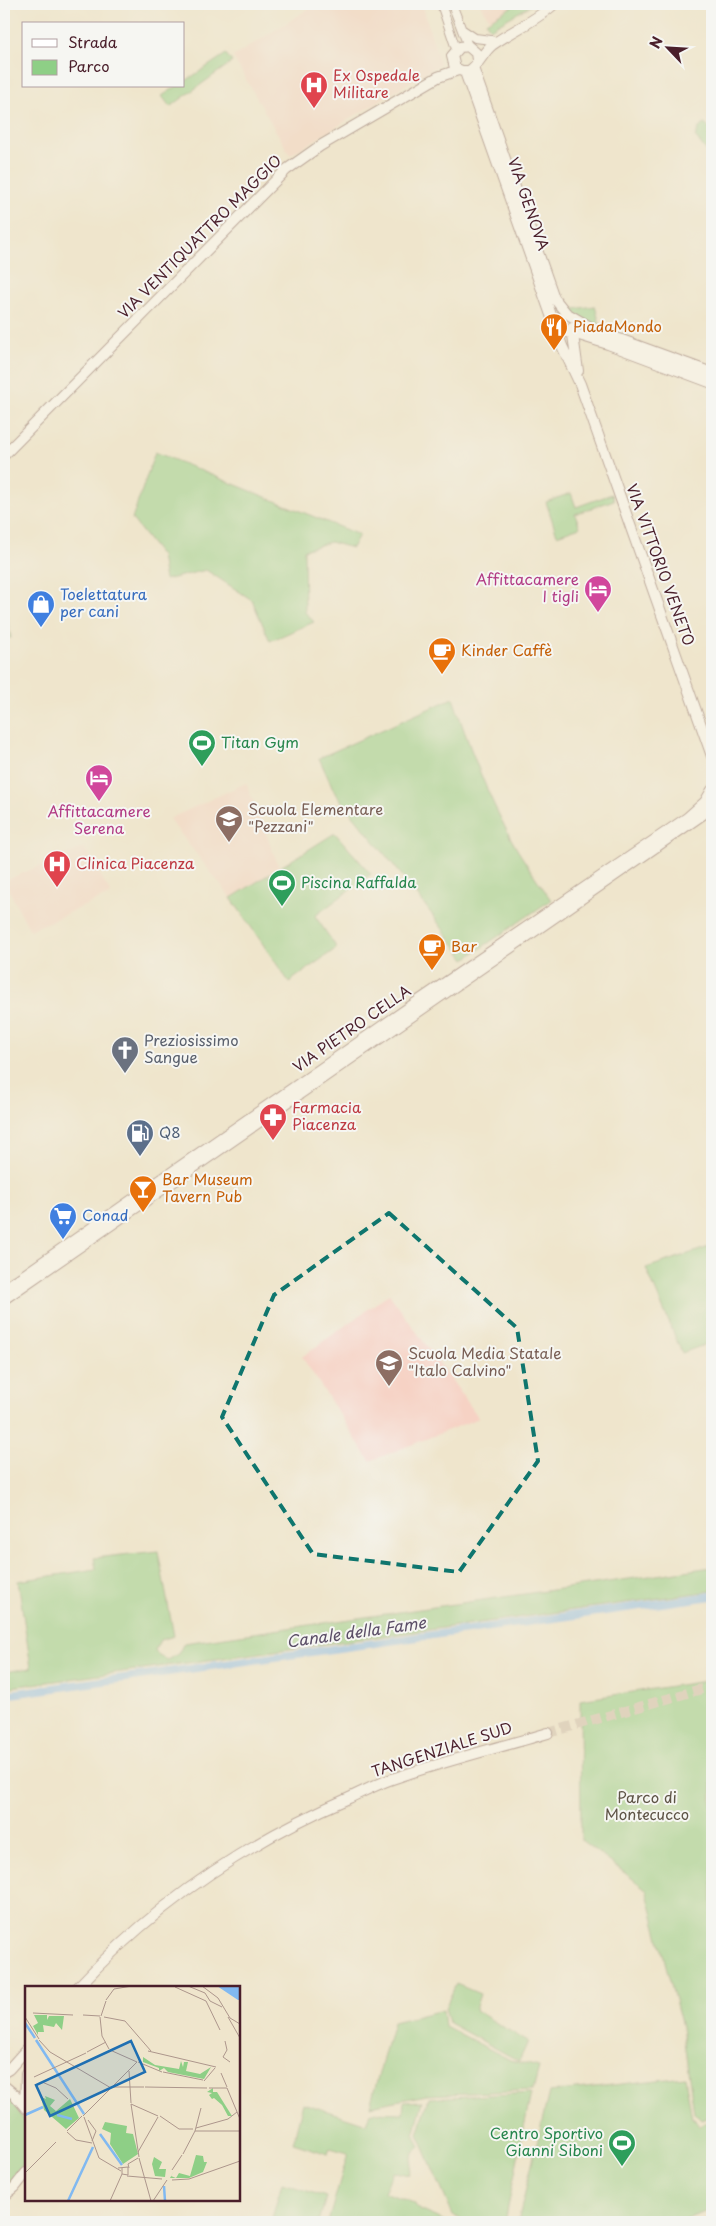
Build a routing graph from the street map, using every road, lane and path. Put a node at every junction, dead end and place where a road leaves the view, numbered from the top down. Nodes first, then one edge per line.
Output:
1 (441, 4) edge
2 (452, 4) edge
3 (547, 4) edge
4 (554, 4) edge
5 (462, 29) junction
6 (491, 40) junction
7 (470, 47) junction
8 (456, 49) junction
9 (451, 60) junction
10 (468, 68) junction
11 (438, 77) junction
12 (567, 321) junction
13 (555, 328) junction
14 (596, 340) junction
15 (575, 355) junction
16 (712, 372) edge
17 (712, 383) edge
18 (580, 384) junction
19 (29, 429) junction
20 (4, 445) edge
21 (4, 454) edge
22 (710, 743) edge
23 (712, 756) edge
24 (712, 790) edge
25 (712, 808) edge
26 (4, 1289) edge
27 (4, 1300) edge
28 (548, 1733) tunnel mouth
29 (79, 1986) edge
30 (25, 2051) edge
31 (4, 2072) edge
32 (4, 2086) edge
33 (25, 2107) edge
34 (25, 2174) edge
35 (4, 2196) edge

1 - 8 street
2 - 5 street
3 - 6 main road
4 - 10 main road
5 - 6 street
5 - 7 street
6 - 7 main road
7 - 8 main road
7 - 10 main road
8 - 9 main road, VIA VENTIQUATTRO MAGGIO
9 - 10 main road
9 - 11 main road, VIA VENTIQUATTRO MAGGIO
10 - 11 main road, VIA VENTIQUATTRO MAGGIO
10 - 12 main road, VIA GENOVA
10 - 13 main road, VIA GENOVA
11 - 19 main road, VIA VENTIQUATTRO MAGGIO
12 - 13 main road
12 - 14 main road
12 - 15 main road, VIA GENOVA
12 - 16 main road
13 - 18 main road, VIA VITTORIO VENETO
14 - 15 main road
14 - 17 main road
15 - 18 main road, VIA VITTORIO VENETO
18 - 22 main road, VIA VITTORIO VENETO
19 - 20 main road, VIA VENTIQUATTRO MAGGIO
19 - 21 main road, VIA VENTIQUATTRO MAGGIO
22 - 23 main road, VIA VITTORIO VENETO
24 - 26 main road, VIA PIETRO CELLA
25 - 27 main road, VIA PIETRO CELLA
28 - 29 main road, TANGENZIALE SUD
30 - 31 main road
32 - 33 main road
34 - 35 main road

